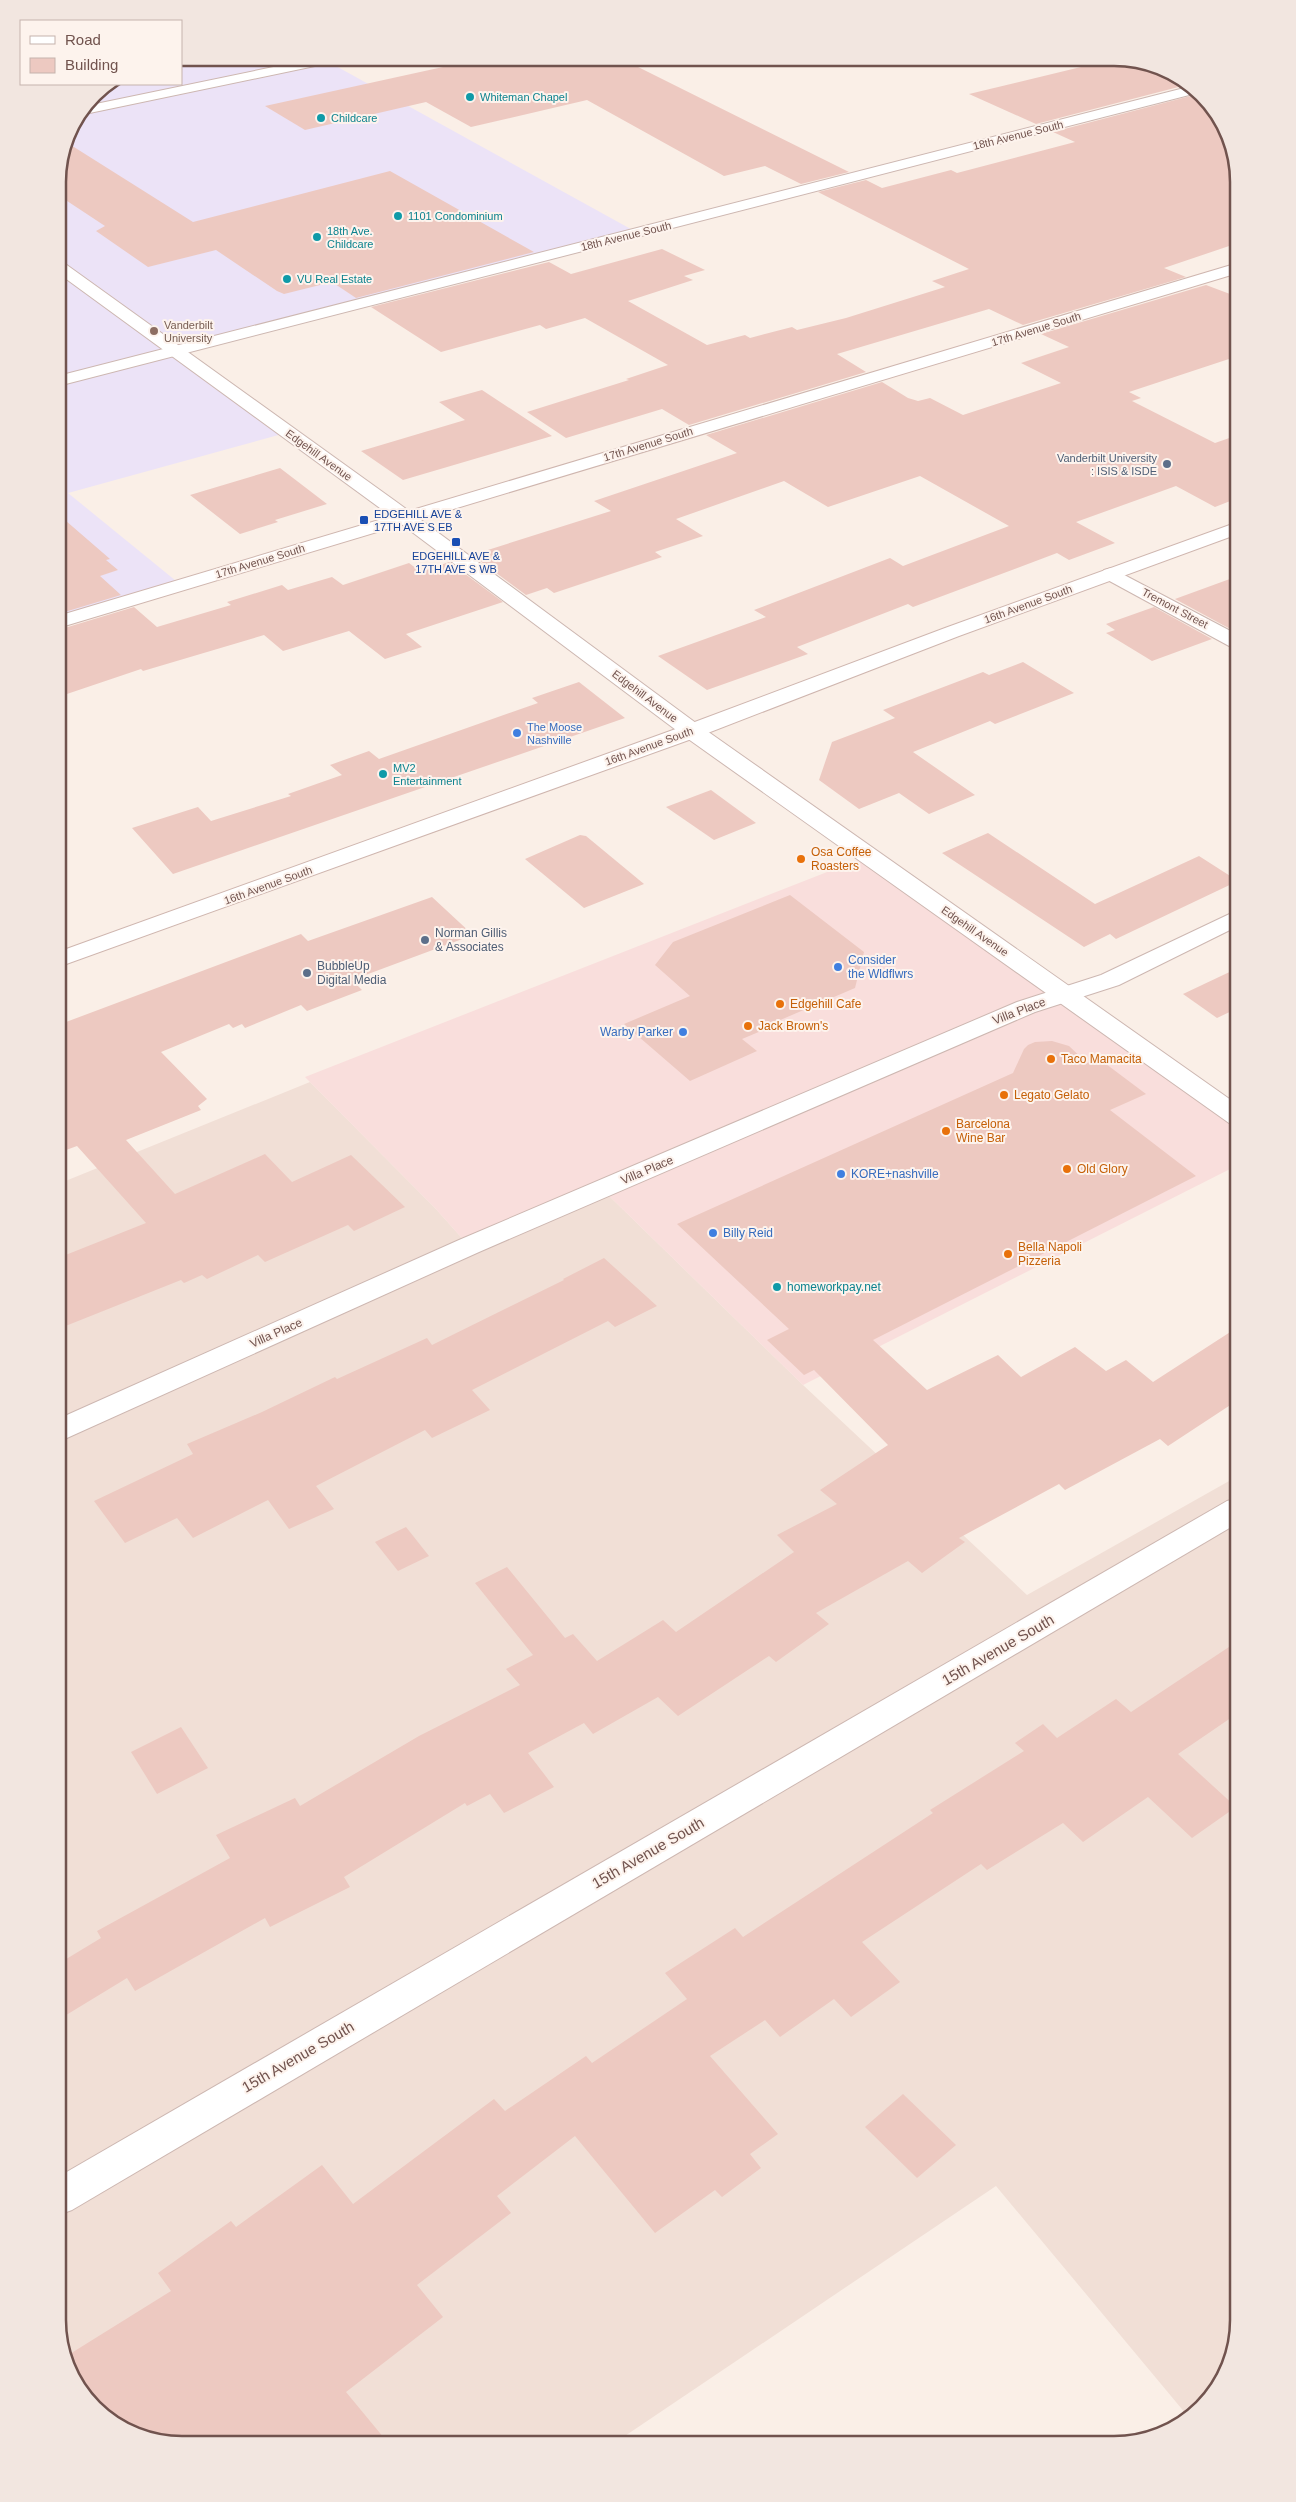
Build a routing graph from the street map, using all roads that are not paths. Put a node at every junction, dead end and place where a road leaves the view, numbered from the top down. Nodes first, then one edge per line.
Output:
1 (296, 66) edge
2 (1186, 92) edge
3 (93, 109) edge
4 (1230, 270) edge
5 (66, 273) edge
6 (175, 351) junction
7 (66, 379) edge
8 (405, 517) junction
9 (1230, 531) edge
10 (1111, 574) junction
11 (66, 620) edge
12 (1230, 639) edge
13 (692, 731) junction
14 (1230, 921) edge
15 (66, 957) edge
16 (1064, 994) junction
17 (1230, 1111) edge
18 (66, 1427) edge
19 (1230, 1515) edge
20 (66, 2192) edge

1 - 3 street
2 - 6 street, 18th Avenue South
4 - 8 street, 17th Avenue South
5 - 6 street, Edgehill Avenue
6 - 7 street, 18th Avenue South
6 - 8 street, Edgehill Avenue
8 - 11 street, 17th Avenue South
8 - 13 street, Edgehill Avenue
9 - 10 street, 16th Avenue South
10 - 12 street, Tremont Street
10 - 13 street, 16th Avenue South
13 - 15 street, 16th Avenue South
13 - 16 street, Edgehill Avenue
14 - 16 street, Villa Place
16 - 17 street, Edgehill Avenue
16 - 18 street, Villa Place
19 - 20 street, 15th Avenue South

